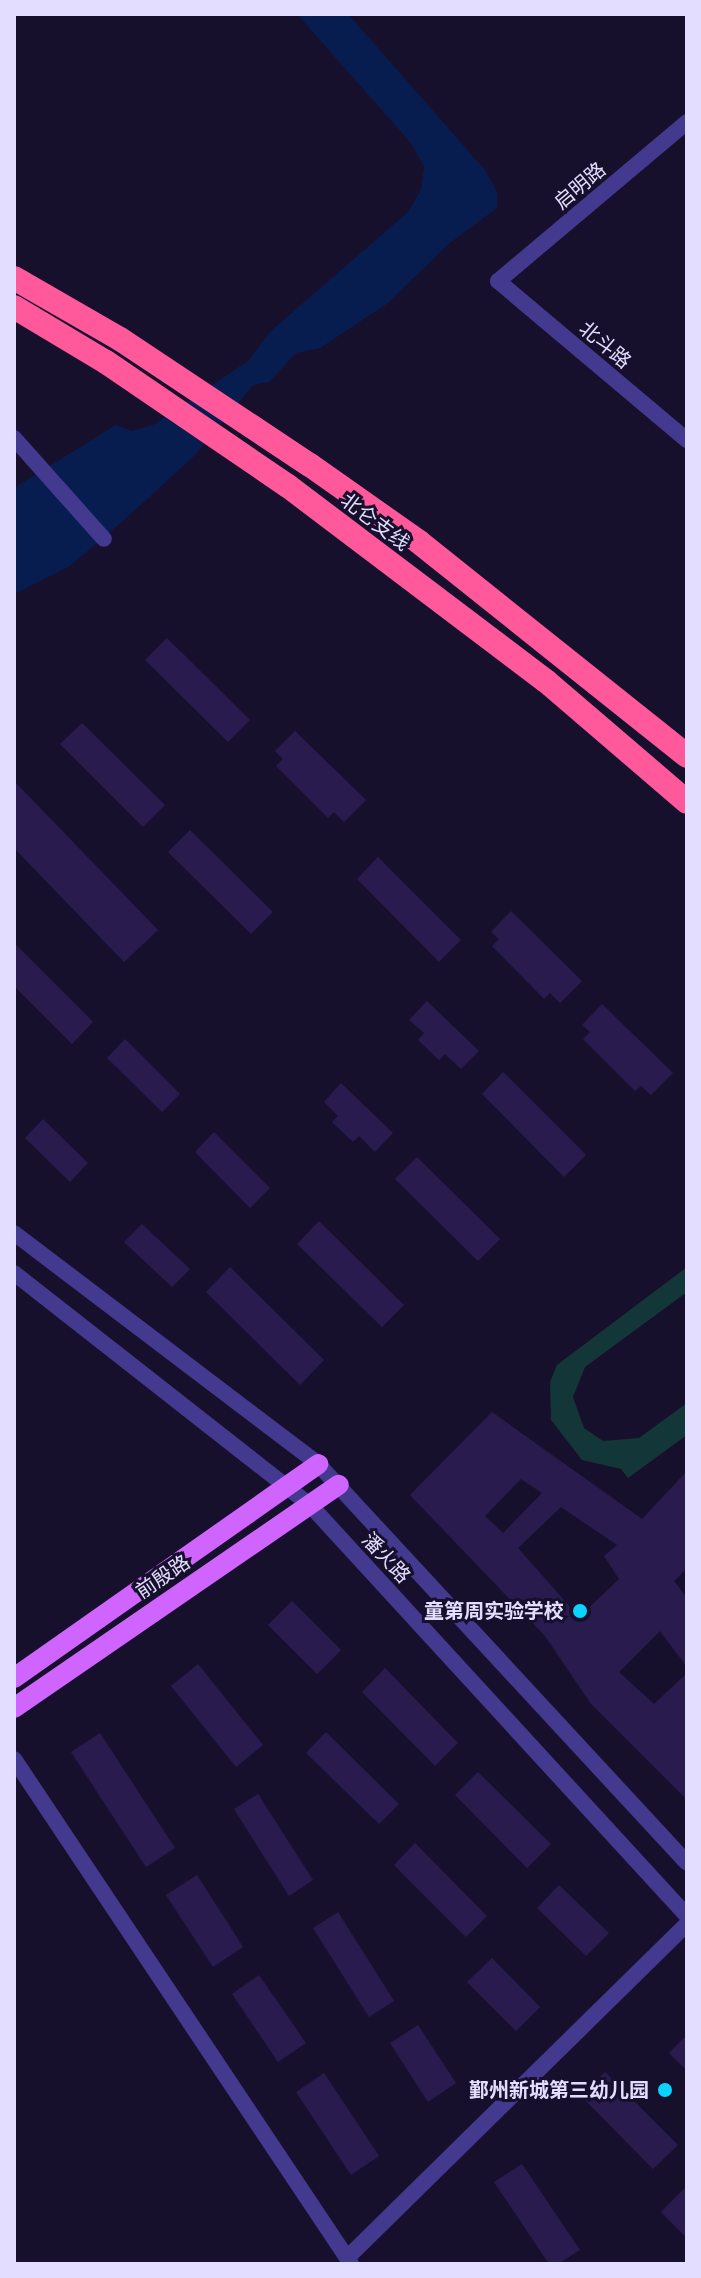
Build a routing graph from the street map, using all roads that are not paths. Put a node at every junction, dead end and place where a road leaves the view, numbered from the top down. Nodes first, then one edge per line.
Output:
1 (687, 122) edge
2 (14, 278) edge
3 (498, 281) joint
4 (14, 307) edge
5 (14, 438) edge
6 (687, 440) edge
7 (104, 539) dead end
8 (687, 756) edge
9 (687, 802) edge
10 (14, 1233) edge
11 (14, 1273) edge
12 (318, 1464) junction
13 (339, 1485) junction
14 (286, 1486) junction
15 (310, 1505) junction
16 (14, 1678) edge
17 (14, 1708) edge
18 (14, 1759) edge
19 (687, 1863) edge
20 (687, 1916) edge
21 (687, 1924) edge
22 (349, 2261) edge

1 - 3 street, 启明路
2 - 8 highway, 北仑支线
3 - 6 street, 北斗路
4 - 9 highway, 北仑支线
5 - 7 street
10 - 12 street, 潘火路
11 - 14 street, 潘火路
12 - 13 street, 潘火路
12 - 14 main road, 前殷路
13 - 15 main road, 前殷路
13 - 19 street, 潘火路
14 - 15 street, 潘火路
14 - 16 main road, 前殷路
15 - 17 main road, 前殷路
15 - 20 street, 潘火路
18 - 22 street
21 - 22 street

